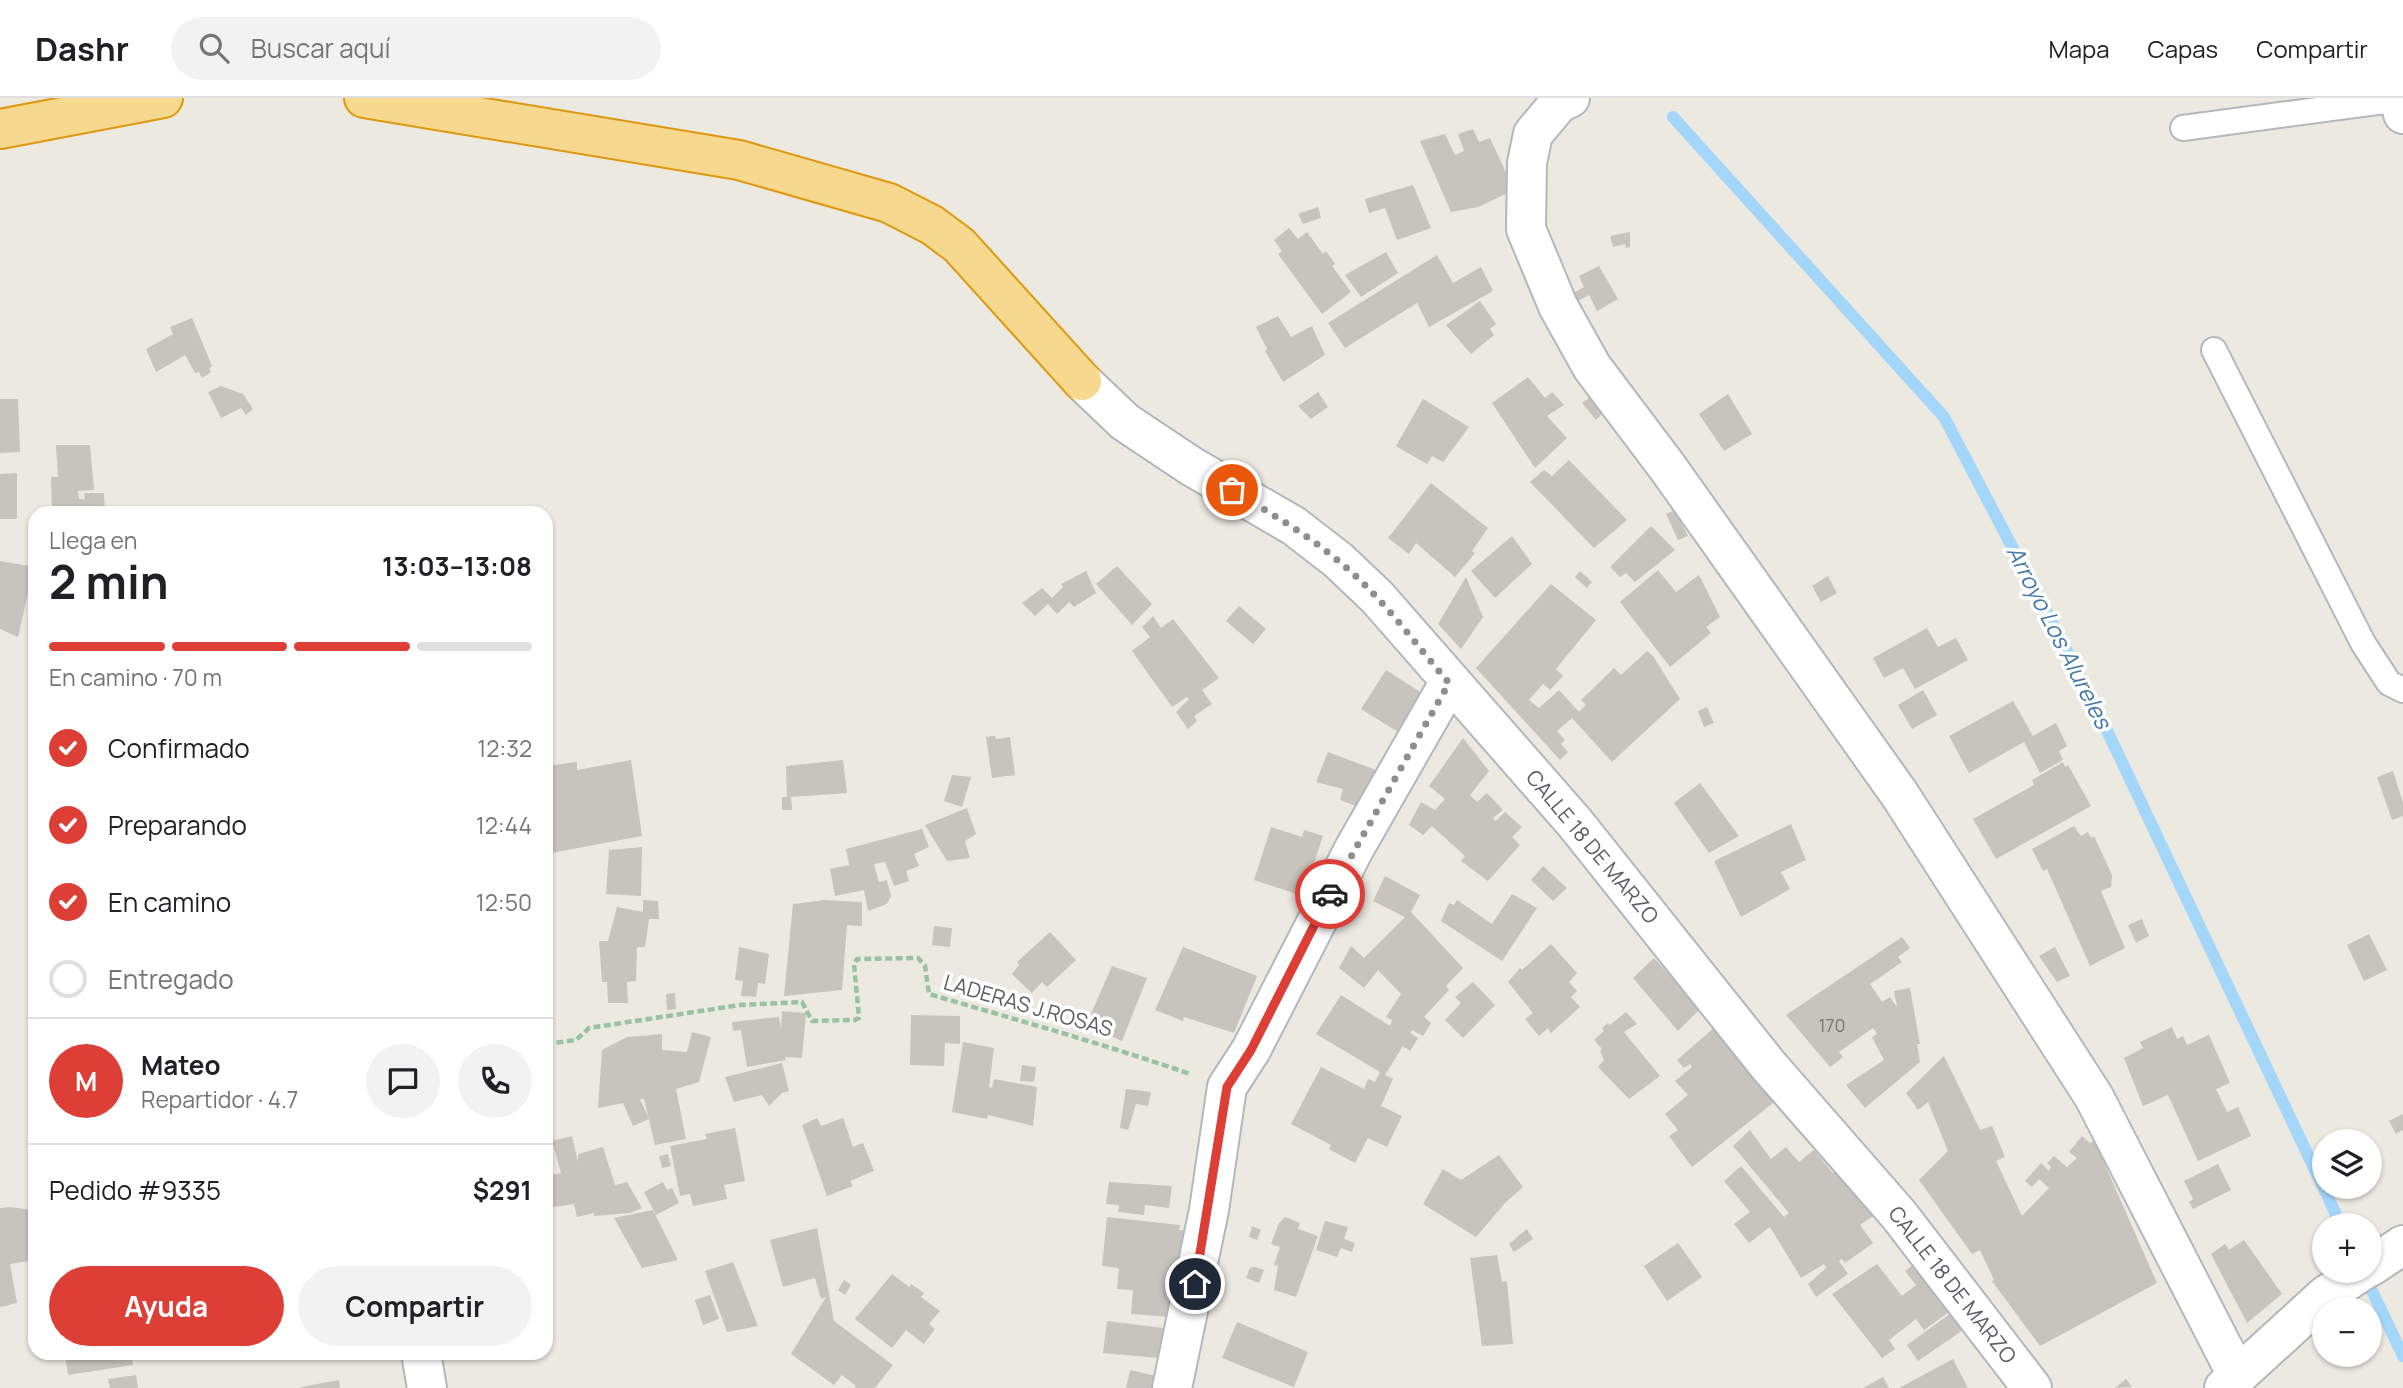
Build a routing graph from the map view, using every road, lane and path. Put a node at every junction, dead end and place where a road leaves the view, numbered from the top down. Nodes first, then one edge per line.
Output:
1 (163, 98) edge
2 (363, 98) edge
3 (1570, 98) edge
4 (2401, 104) edge
5 (2183, 128) dead end
6 (0, 129) edge
7 (2214, 350) dead end
8 (1082, 381) joint
9 (1449, 683) junction
10 (2403, 690) edge
11 (553, 1043) edge
12 (1227, 1087) junction
13 (2344, 1283) edge
14 (422, 1360) edge
15 (2231, 1382) edge
16 (427, 1388) edge
17 (1172, 1388) edge
18 (2032, 1388) edge

1 - 6 highway
2 - 8 highway
3 - 15 street
4 - 5 lane
7 - 10 lane
8 - 9 street, CALLE 18 DE MARZO
9 - 12 street
9 - 18 street, CALLE 18 DE MARZO
11 - 12 path, LADERAS J.ROSAS
12 - 17 street
13 - 15 street
14 - 16 street

